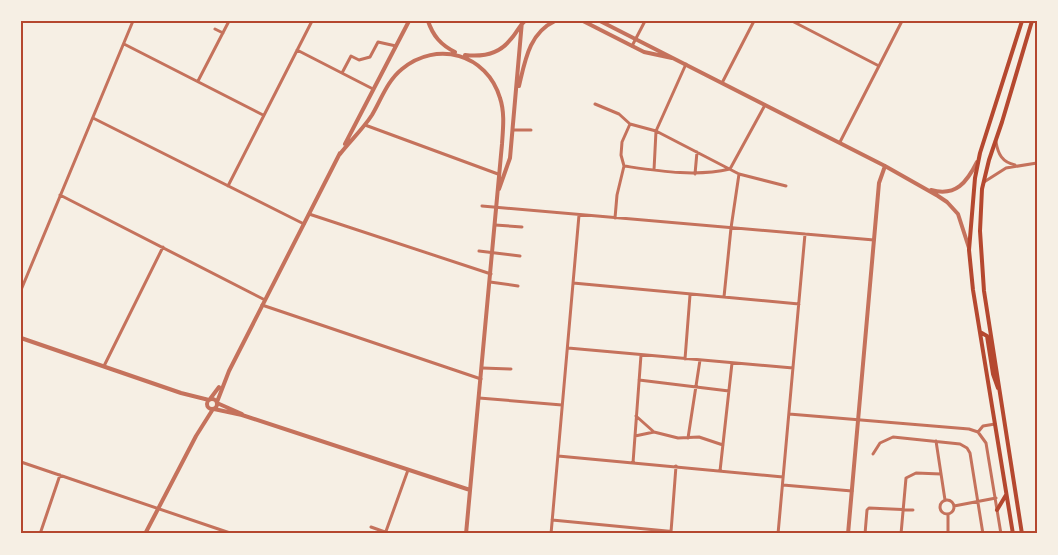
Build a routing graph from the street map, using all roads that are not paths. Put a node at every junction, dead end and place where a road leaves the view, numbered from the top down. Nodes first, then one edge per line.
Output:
1 (133, 21) edge
2 (229, 21) edge
3 (312, 21) edge
4 (409, 21) edge
5 (428, 21) edge
6 (555, 21) edge
7 (583, 21) edge
8 (600, 21) edge
9 (608, 21) edge
10 (645, 21) edge
11 (754, 21) edge
12 (792, 21) edge
13 (902, 21) edge
14 (1022, 21) edge
15 (1032, 21) edge
16 (523, 22) edge
17 (616, 29) junction
18 (215, 30) dead end
19 (223, 33) junction
20 (636, 39) junction
21 (124, 44) junction
22 (396, 46) junction
23 (632, 47) junction
24 (297, 50) junction
25 (460, 54) junction
26 (676, 59) junction
27 (686, 64) junction
28 (879, 66) junction
29 (342, 73) junction
30 (198, 81) junction
31 (722, 83) junction
32 (373, 89) junction
33 (516, 98) junction
34 (595, 104) dead end
35 (765, 105) junction
36 (263, 115) junction
37 (93, 118) junction
38 (357, 121) junction
39 (630, 124) junction
40 (364, 125) junction
41 (513, 130) junction
42 (531, 130) dead end
43 (656, 131) junction
44 (995, 138) junction
45 (840, 143) junction
46 (697, 152) junction
47 (340, 154) junction
48 (978, 161) junction
49 (1037, 163) edge
50 (1017, 165) junction
51 (624, 166) junction
52 (885, 166) junction
53 (730, 169) junction
54 (654, 170) junction
55 (498, 174) junction
56 (695, 174) junction
57 (739, 174) junction
58 (984, 182) junction
59 (228, 186) junction
60 (786, 186) dead end
61 (927, 189) junction
62 (497, 193) junction
63 (60, 195) junction
64 (482, 206) dead end
65 (496, 208) junction
66 (309, 214) junction
67 (579, 215) junction
68 (615, 218) junction
69 (304, 224) junction
70 (495, 225) junction
71 (522, 227) dead end
72 (730, 228) junction
73 (805, 234) junction
74 (874, 240) junction
75 (163, 247) junction
76 (969, 250) junction
77 (479, 251) dead end
78 (492, 253) junction
79 (520, 256) dead end
80 (490, 274) junction
81 (490, 282) junction
82 (573, 283) junction
83 (518, 286) dead end
84 (21, 290) edge
85 (690, 294) junction
86 (724, 297) junction
87 (265, 300) junction
88 (799, 304) junction
89 (262, 305) junction
90 (980, 332) junction
91 (21, 338) edge
92 (567, 348) junction
93 (640, 355) junction
94 (685, 359) junction
95 (700, 360) junction
96 (732, 363) junction
97 (104, 366) junction
98 (482, 368) junction
99 (793, 368) junction
100 (511, 369) dead end
101 (229, 371) junction
102 (481, 379) junction
103 (639, 380) junction
104 (696, 387) junction
105 (1000, 391) junction
106 (729, 392) junction
107 (181, 393) junction
108 (479, 398) junction
109 (210, 399) junction
110 (217, 402) junction
111 (562, 405) junction
112 (207, 406) junction
113 (214, 409) junction
114 (789, 414) junction
115 (242, 415) junction
116 (636, 416) junction
117 (858, 419) junction
118 (995, 424) junction
119 (654, 432) junction
120 (978, 432) junction
121 (196, 436) junction
122 (635, 436) junction
123 (688, 438) junction
124 (936, 441) junction
125 (723, 444) junction
126 (873, 454) dead end
127 (558, 456) junction
128 (21, 462) edge
129 (633, 463) junction
130 (676, 466) junction
131 (408, 470) junction
132 (720, 471) junction
133 (942, 474) junction
134 (60, 475) junction
135 (783, 477) junction
136 (783, 485) junction
137 (470, 490) junction
138 (852, 491) junction
139 (1007, 494) junction
140 (996, 498) junction
141 (945, 500) junction
142 (978, 502) junction
143 (954, 506) junction
144 (158, 509) junction
145 (902, 510) junction
146 (913, 510) dead end
147 (997, 510) junction
148 (948, 514) junction
149 (552, 520) junction
150 (370, 526) dead end
151 (633, 528) junction
152 (671, 531) junction
153 (385, 533) edge
154 (40, 534) edge
155 (145, 534) edge
156 (233, 534) edge
157 (466, 534) edge
158 (551, 534) edge
159 (633, 534) edge
160 (698, 534) edge
161 (778, 534) edge
162 (849, 534) edge
163 (865, 534) edge
164 (901, 534) edge
165 (948, 534) edge
166 (983, 534) edge
167 (1001, 534) edge
168 (1013, 534) edge
169 (1022, 534) edge

1 - 21 street
2 - 19 street
3 - 24 street
4 - 22 street
5 - 25 street
6 - 33 street
7 - 23 street
8 - 17 street
9 - 17 street
10 - 20 street
11 - 31 street
12 - 28 street
13 - 28 street
14 - 48 main road
15 - 44 main road
16 - 25 street
16 - 33 street
17 - 20 street
18 - 19 street
19 - 30 street
20 - 23 street
20 - 26 street
21 - 30 street
21 - 37 street
22 - 29 street
22 - 32 street
23 - 26 street
24 - 29 street
24 - 36 street
25 - 40 street
25 - 55 street
26 - 27 street
27 - 31 street
27 - 43 street
28 - 45 street
29 - 32 street
30 - 36 street
31 - 35 street
32 - 38 street
33 - 41 street
34 - 39 street
35 - 45 street
35 - 53 street
36 - 59 street
37 - 59 street
37 - 63 street
38 - 40 street
38 - 47 street
39 - 43 street
39 - 51 street
40 - 47 street
40 - 55 street
41 - 42 street
41 - 62 street
43 - 46 street
43 - 54 street
44 - 50 street
44 - 58 main road
45 - 52 street
46 - 53 street
46 - 56 street
47 - 66 street
48 - 61 street
48 - 76 main road
49 - 50 street
50 - 58 street
51 - 54 street
51 - 68 street
52 - 61 street
52 - 74 street
53 - 56 street
53 - 57 street
54 - 56 street
55 - 62 street
57 - 60 street
57 - 72 street
58 - 105 main road
59 - 69 street
61 - 76 street
62 - 65 street
63 - 75 street
63 - 84 street
64 - 65 street
65 - 67 street
65 - 70 street
66 - 69 street
66 - 80 street
67 - 68 street
67 - 82 street
68 - 72 street
69 - 87 street
70 - 71 street
70 - 78 street
72 - 73 street
72 - 86 street
73 - 74 street
73 - 88 street
74 - 117 street
75 - 87 street
75 - 97 street
76 - 90 main road
77 - 78 street
78 - 79 street
78 - 80 street
80 - 81 street
81 - 83 street
81 - 98 street
82 - 85 street
82 - 92 street
85 - 86 street
85 - 94 street
86 - 88 street
87 - 89 street
88 - 99 street
89 - 101 street
89 - 102 street
90 - 105 main road
90 - 118 main road
91 - 97 street
92 - 93 street
92 - 111 street
93 - 94 street
93 - 103 street
94 - 95 street
95 - 96 street
95 - 104 street
96 - 99 street
96 - 106 street
97 - 107 street
98 - 100 street
98 - 102 street
99 - 114 street
101 - 109 street
101 - 110 street
102 - 108 street
103 - 104 street
103 - 116 street
104 - 106 street
104 - 123 street
105 - 169 main road
106 - 125 street
107 - 109 street
107 - 112 street
108 - 111 street
108 - 137 street
109 - 110 street
109 - 112 street
110 - 113 street
110 - 115 street
111 - 127 street
112 - 113 street
112 - 121 street
113 - 115 street
113 - 121 street
114 - 117 street
114 - 135 street
115 - 131 street
116 - 119 street
116 - 122 street
117 - 120 street
117 - 138 street
118 - 120 street
118 - 139 main road
119 - 122 street
119 - 123 street
120 - 140 street
121 - 144 street
122 - 129 street
123 - 125 street
124 - 126 street
124 - 133 street
124 - 142 street
125 - 132 street
127 - 129 street
127 - 149 street
128 - 134 street
129 - 130 street
130 - 132 street
130 - 152 street
131 - 137 street
131 - 153 street
132 - 135 street
133 - 141 street
133 - 145 street
134 - 144 street
134 - 154 street
135 - 136 street
136 - 138 street
136 - 161 street
137 - 157 street
138 - 162 street
139 - 147 main road
139 - 168 main road
140 - 142 street
140 - 147 street
141 - 143 street
141 - 148 street
142 - 143 street
142 - 166 street
143 - 148 street
144 - 155 street
144 - 156 street
145 - 146 street
145 - 163 street
145 - 164 street
147 - 167 street
148 - 165 street
149 - 151 street
149 - 158 street
150 - 153 street
151 - 152 street
151 - 159 street
152 - 160 street

